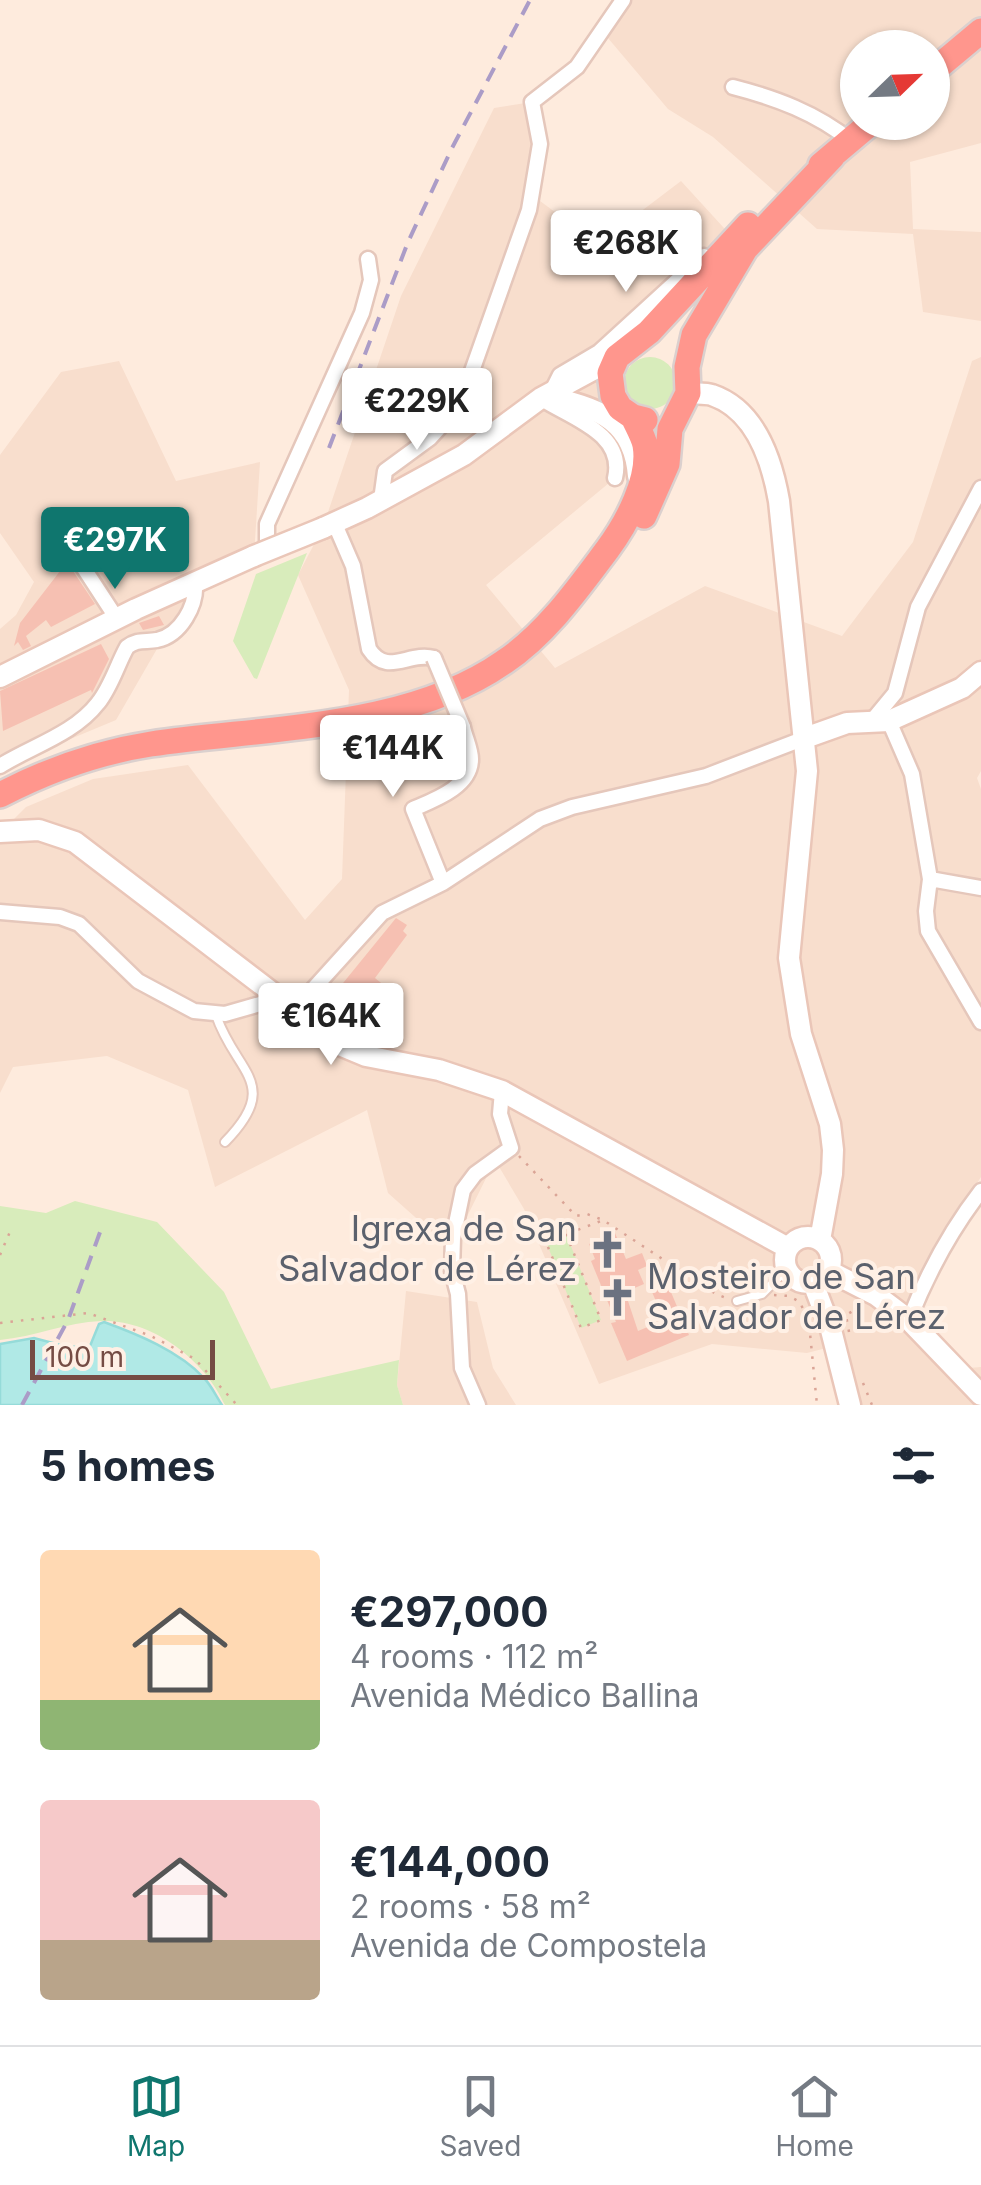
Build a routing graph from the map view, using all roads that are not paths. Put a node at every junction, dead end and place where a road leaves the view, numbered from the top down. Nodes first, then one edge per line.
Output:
1 (623, 0) edge
2 (981, 31) edge
3 (950, 57) edge
4 (734, 86) dead end
5 (852, 140) edge
6 (842, 149) junction
7 (734, 239) junction
8 (368, 259) dead end
9 (625, 351) junction
10 (685, 389) junction
11 (545, 400) junction
12 (624, 409) junction
13 (615, 478) dead end
14 (981, 488) edge
15 (639, 490) junction
16 (380, 500) junction
17 (328, 525) junction
18 (72, 550) dead end
19 (260, 553) junction
20 (195, 583) junction
21 (118, 619) junction
22 (505, 662) junction
23 (981, 672) edge
24 (0, 678) edge
25 (880, 722) junction
26 (806, 738) junction
27 (0, 766) edge
28 (0, 795) edge
29 (9, 831) edge
30 (930, 878) junction
31 (443, 883) junction
32 (981, 888) edge
33 (0, 912) edge
34 (288, 1003) junction
35 (216, 1015) junction
36 (981, 1022) edge
37 (502, 1091) junction
38 (225, 1142) dead end
39 (981, 1191) edge
40 (820, 1240) junction
41 (788, 1259) junction
42 (821, 1277) junction
43 (737, 1301) road end
44 (909, 1320) junction
45 (981, 1395) edge
46 (478, 1405) edge
47 (850, 1405) edge

1 - 16 street
2 - 3 highway
4 - 6 street
5 - 6 highway
6 - 7 highway
6 - 10 highway
7 - 9 highway
7 - 11 street
8 - 19 street
9 - 10 highway
9 - 11 street
9 - 12 highway
10 - 12 highway
10 - 22 highway
10 - 26 street
11 - 12 street
11 - 13 street
11 - 15 street
11 - 16 street
12 - 15 highway
14 - 25 street
15 - 22 highway
16 - 17 street
17 - 19 street, bridge
17 - 31 street, bridge
18 - 21 street
19 - 20 street
20 - 21 street
20 - 27 street
21 - 24 street
22 - 28 highway
23 - 25 street
25 - 26 street
25 - 30 street
26 - 31 street
26 - 40 street
29 - 34 street
30 - 32 street
30 - 36 street
31 - 34 street
33 - 35 street
34 - 35 street
34 - 37 street
35 - 38 lane
37 - 41 street
37 - 46 street
39 - 44 street
40 - 41 street
40 - 42 street
41 - 42 street
41 - 43 lane
42 - 44 street
42 - 47 street
44 - 45 street

